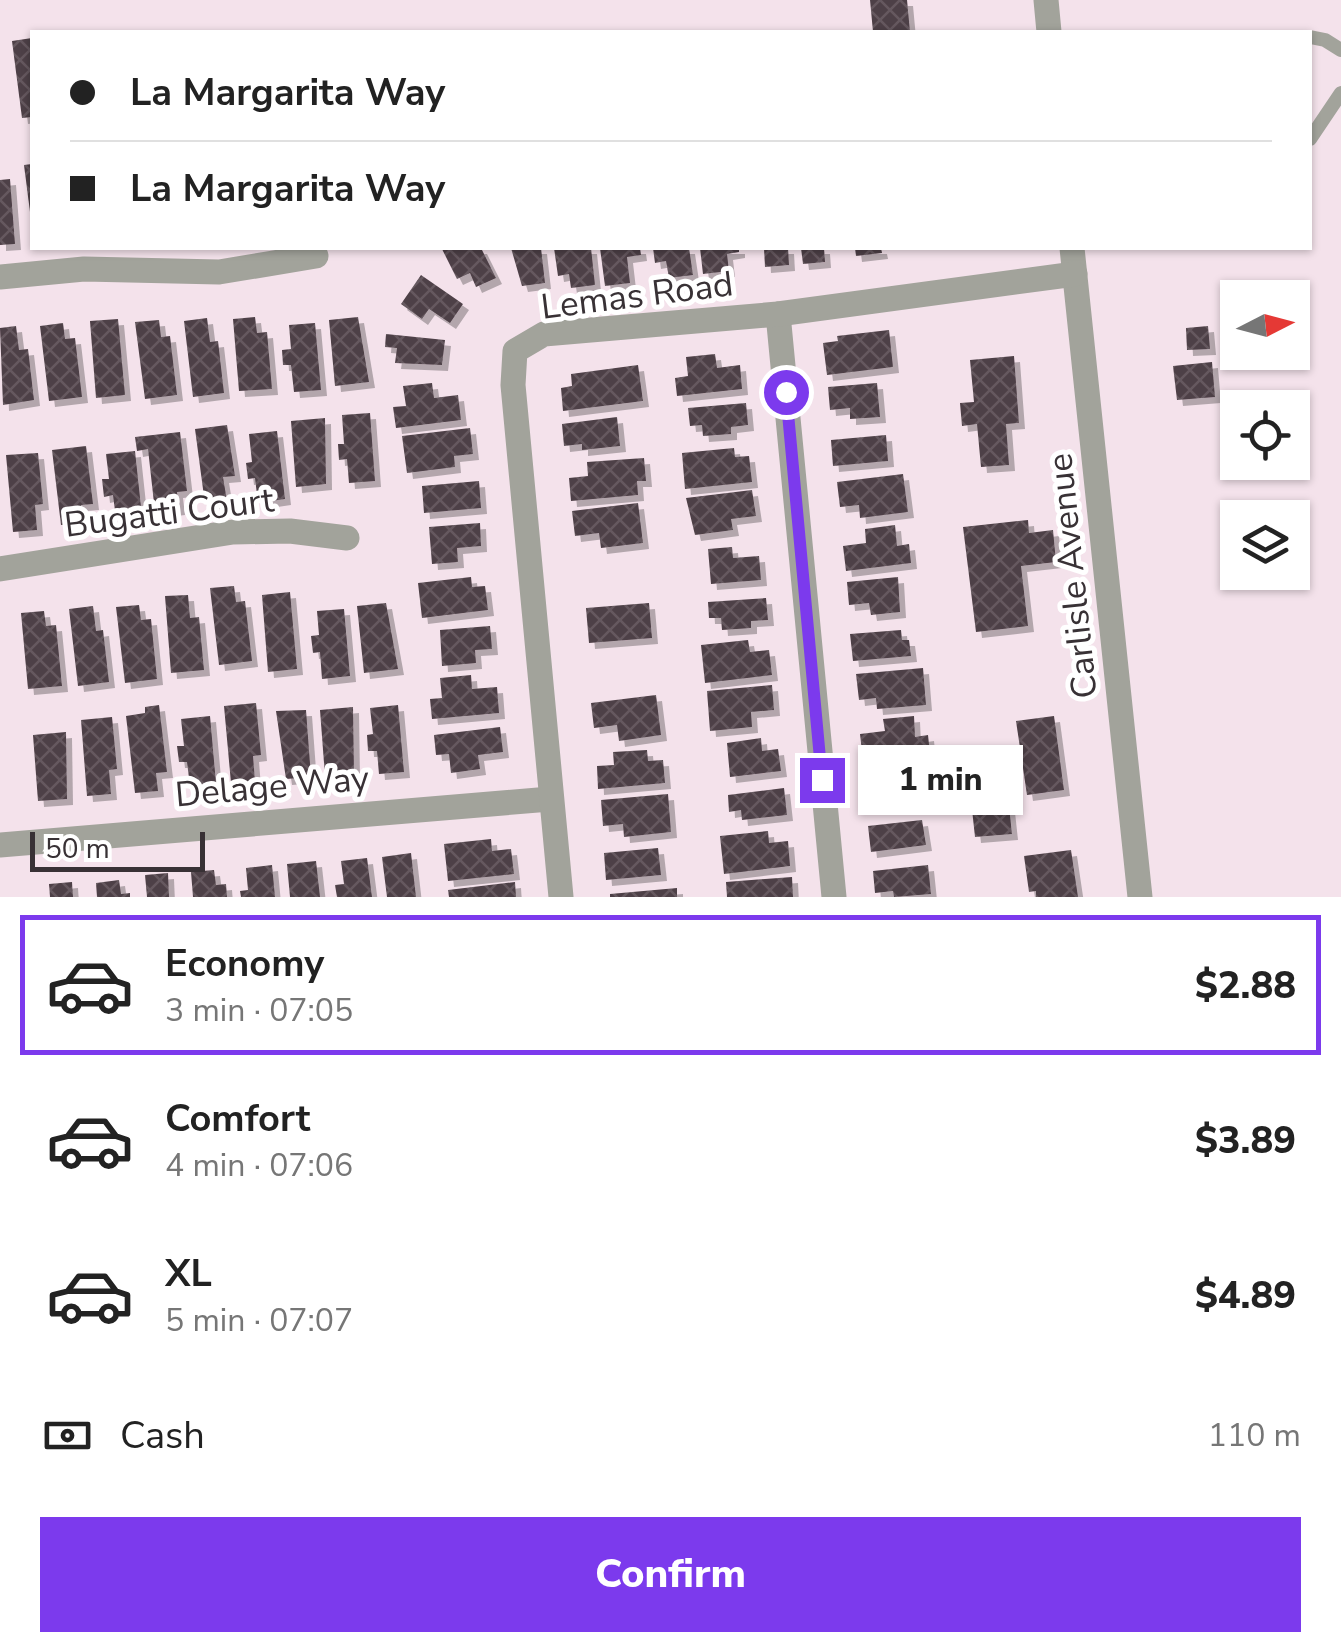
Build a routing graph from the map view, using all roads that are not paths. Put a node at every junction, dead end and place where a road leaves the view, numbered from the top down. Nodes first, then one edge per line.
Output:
1 (1046, 0) edge
2 (1050, 30) edge
3 (1312, 37) edge
4 (1341, 50) edge
5 (1341, 93) edge
6 (1312, 136) edge
7 (1072, 250) edge
8 (316, 256) dead end
9 (1075, 274) junction
10 (0, 277) edge
11 (778, 314) junction
12 (348, 538) dead end
13 (0, 569) edge
14 (550, 799) junction
15 (0, 846) edge
16 (561, 897) edge
17 (834, 897) edge
18 (1140, 897) edge

1 - 2 street
3 - 4 lane
5 - 6 lane
7 - 9 street, Carlisle Avenue
8 - 10 street
9 - 11 street, Lemas Road
9 - 18 street, Carlisle Avenue
11 - 14 street, Lemas Road
11 - 17 street
12 - 13 street, Bugatti Court
14 - 15 street, Delage Way
14 - 16 street, Lemas Road

